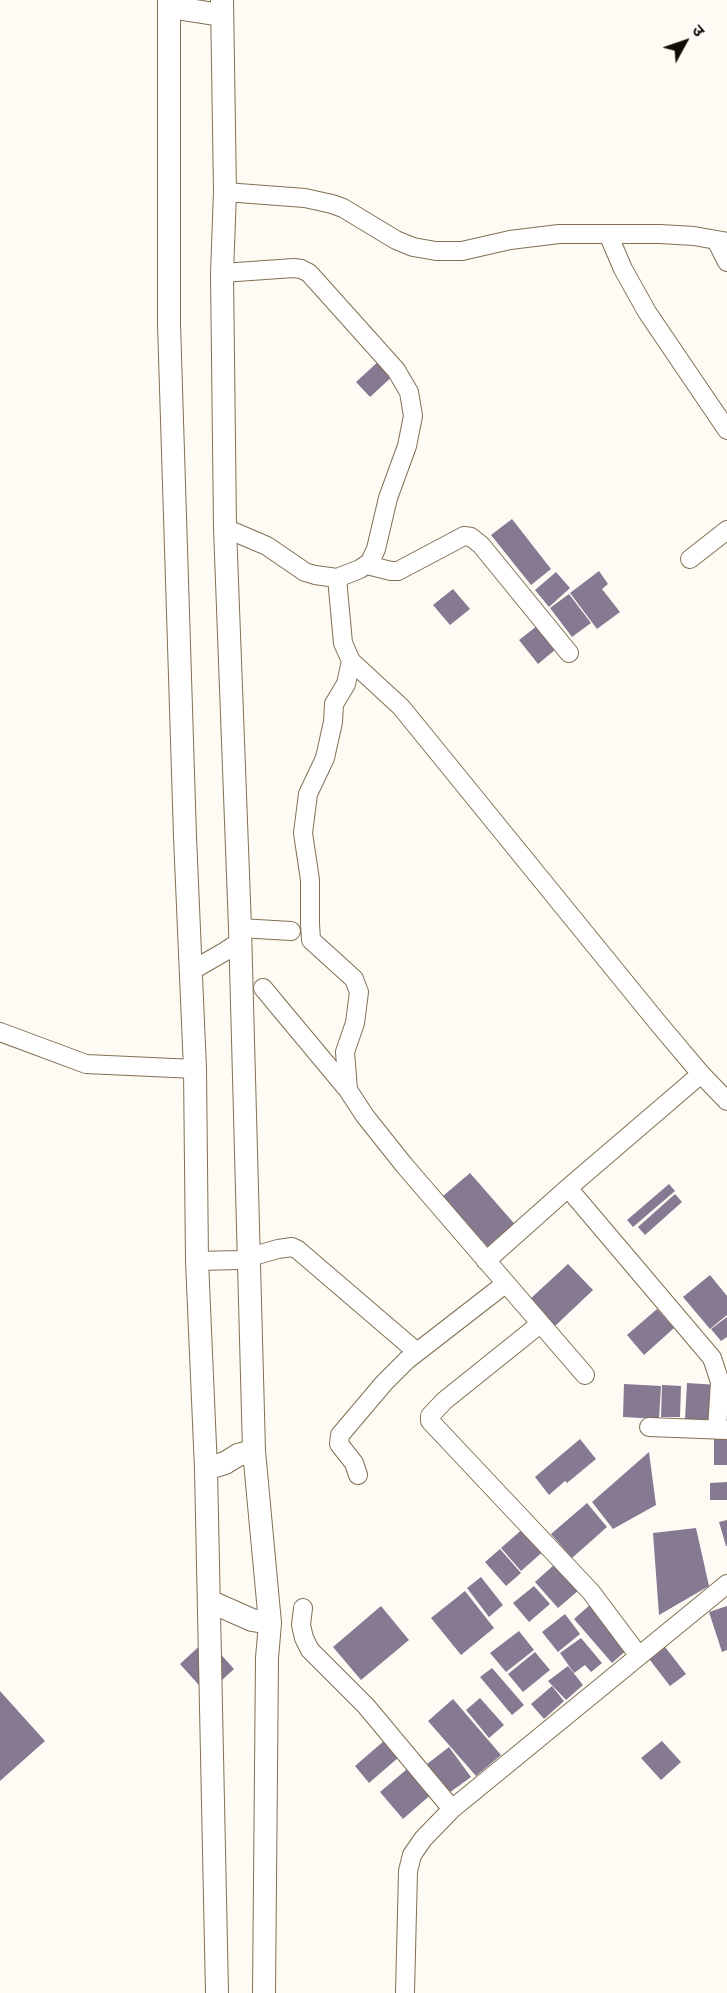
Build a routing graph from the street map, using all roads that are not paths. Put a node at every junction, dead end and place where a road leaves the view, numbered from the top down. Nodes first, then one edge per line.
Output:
1 (169, 4) edge
2 (222, 8) edge
3 (225, 192) junction
4 (608, 234) junction
5 (722, 241) edge
6 (727, 262) edge
7 (222, 273) junction
8 (727, 430) edge
9 (225, 528) junction
10 (727, 530) edge
11 (690, 559) dead end
12 (367, 565) junction
13 (336, 578) junction
14 (569, 652) dead end
15 (351, 661) junction
16 (310, 918) junction
17 (291, 931) junction
18 (241, 935) junction
19 (311, 940) junction
20 (191, 971) junction
21 (264, 988) dead end
22 (0, 1032) edge
23 (195, 1069) junction
24 (701, 1074) junction
25 (348, 1090) junction
26 (727, 1101) edge
27 (568, 1188) junction
28 (248, 1258) junction
29 (197, 1261) junction
30 (486, 1261) junction
31 (505, 1284) junction
32 (540, 1324) junction
33 (417, 1352) junction
34 (585, 1375) dead end
35 (649, 1427) dead end
36 (722, 1430) edge
37 (254, 1451) junction
38 (206, 1469) junction
39 (358, 1475) dead end
40 (727, 1584) edge
41 (209, 1601) junction
42 (303, 1608) dead end
43 (270, 1623) junction
44 (639, 1656) junction
45 (452, 1809) junction
46 (217, 1993) edge
47 (264, 1993) edge
48 (405, 1993) edge

1 - 2 street
1 - 20 street
2 - 3 street
3 - 4 street
3 - 7 street
4 - 5 street
4 - 8 street
5 - 6 street
7 - 9 street
7 - 12 street
9 - 13 street
9 - 18 street
10 - 11 street
12 - 13 street
12 - 14 street
13 - 15 street
15 - 16 street
15 - 24 street
16 - 17 street
16 - 19 street
17 - 18 street
17 - 19 street
18 - 20 street
18 - 28 street
19 - 25 street
20 - 23 street
21 - 25 street
22 - 23 street
23 - 29 street
24 - 26 street
24 - 27 street
25 - 30 street
27 - 30 street
27 - 36 street
28 - 29 street
28 - 33 street
28 - 37 street
29 - 38 street
30 - 31 street
31 - 32 street
31 - 33 street
32 - 34 street
32 - 44 street
33 - 39 street
35 - 36 street
37 - 38 street
37 - 43 street
38 - 41 street
40 - 44 street
41 - 43 street
41 - 46 street
42 - 45 street
43 - 47 street
44 - 45 street
45 - 48 street

